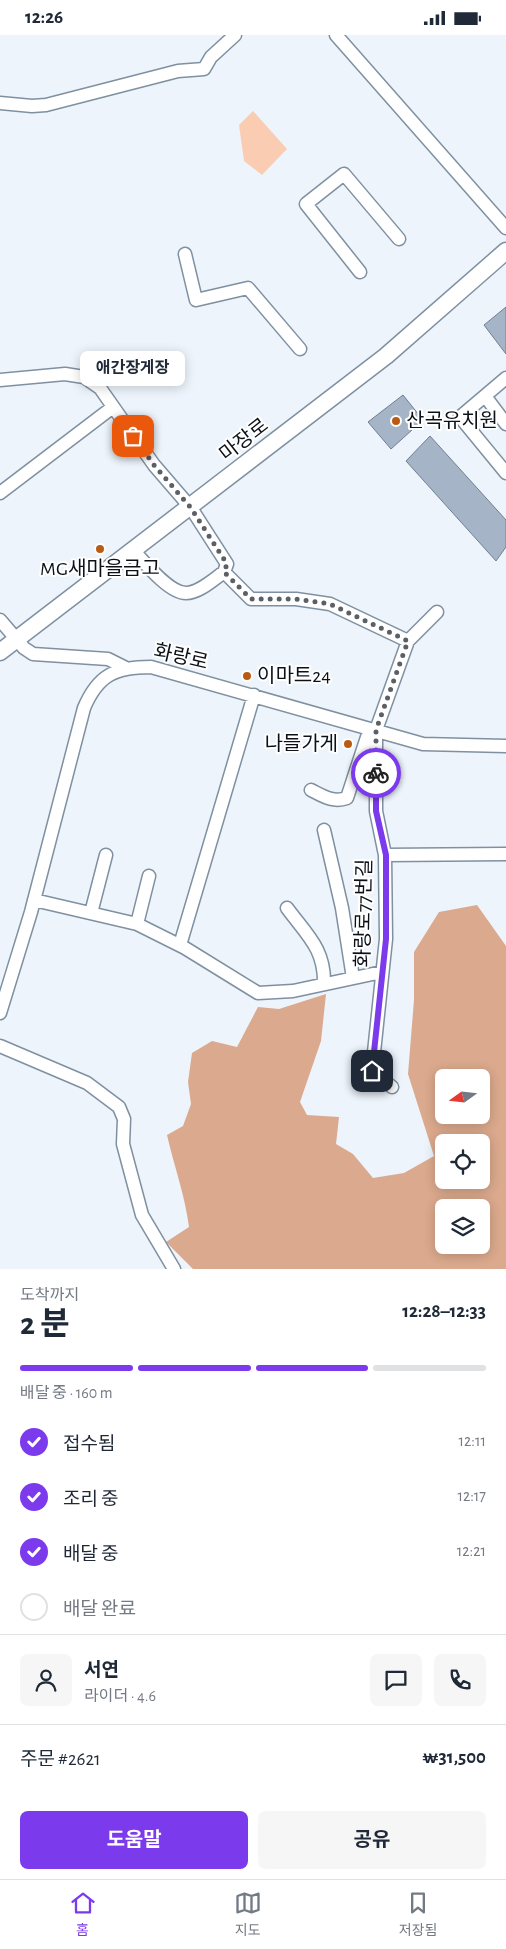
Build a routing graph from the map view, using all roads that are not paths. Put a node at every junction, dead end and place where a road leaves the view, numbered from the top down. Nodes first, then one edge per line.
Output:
1 (236, 35) edge
2 (336, 35) edge
3 (0, 103) edge
4 (506, 228) edge
5 (399, 239) dead end
6 (506, 251) edge
7 (185, 254) dead end
8 (360, 272) dead end
9 (300, 349) dead end
10 (506, 378) edge
11 (0, 380) edge
12 (485, 396) junction
13 (113, 407) junction
14 (506, 424) edge
15 (506, 473) edge
16 (0, 493) edge
17 (191, 508) junction
18 (134, 551) junction
19 (224, 572) junction
20 (437, 612) dead end
21 (0, 620) edge
22 (16, 640) junction
23 (408, 641) junction
24 (0, 652) edge
25 (126, 668) junction
26 (254, 695) junction
27 (376, 730) junction
28 (506, 746) edge
29 (311, 790) dead end
30 (324, 830) dead end
31 (506, 854) edge
32 (106, 855) dead end
33 (386, 855) junction
34 (149, 876) dead end
35 (34, 900) junction
36 (287, 908) dead end
37 (91, 913) junction
38 (137, 924) junction
39 (180, 945) junction
40 (382, 972) junction
41 (353, 978) junction
42 (324, 984) junction
43 (0, 1013) edge
44 (0, 1046) edge
45 (392, 1087) dead end
46 (174, 1269) edge

1 - 3 street
2 - 4 street
5 - 8 street
6 - 17 main road, 마장로
7 - 9 street
10 - 12 street
11 - 13 street
12 - 14 street
12 - 15 street
13 - 16 street
13 - 17 street
17 - 18 main road, 마장로
17 - 19 street
18 - 19 street
18 - 22 main road, 마장로
19 - 23 street
20 - 23 street
21 - 22 street
22 - 24 main road, 마장로
22 - 25 street
23 - 27 street
25 - 26 street, 화랑로
25 - 35 street, 화랑로
26 - 27 street, 화랑로
26 - 39 street
27 - 28 street, 화랑로
27 - 29 street
27 - 33 street, 화랑로77번길
30 - 41 street
31 - 33 street
32 - 37 street
33 - 40 street, 화랑로77번길
34 - 38 street
35 - 37 street
35 - 43 street, 화랑로
36 - 42 street
37 - 38 street
38 - 39 street
39 - 42 street
40 - 41 street
40 - 45 street, 화랑로77번길
41 - 42 street
44 - 46 street

